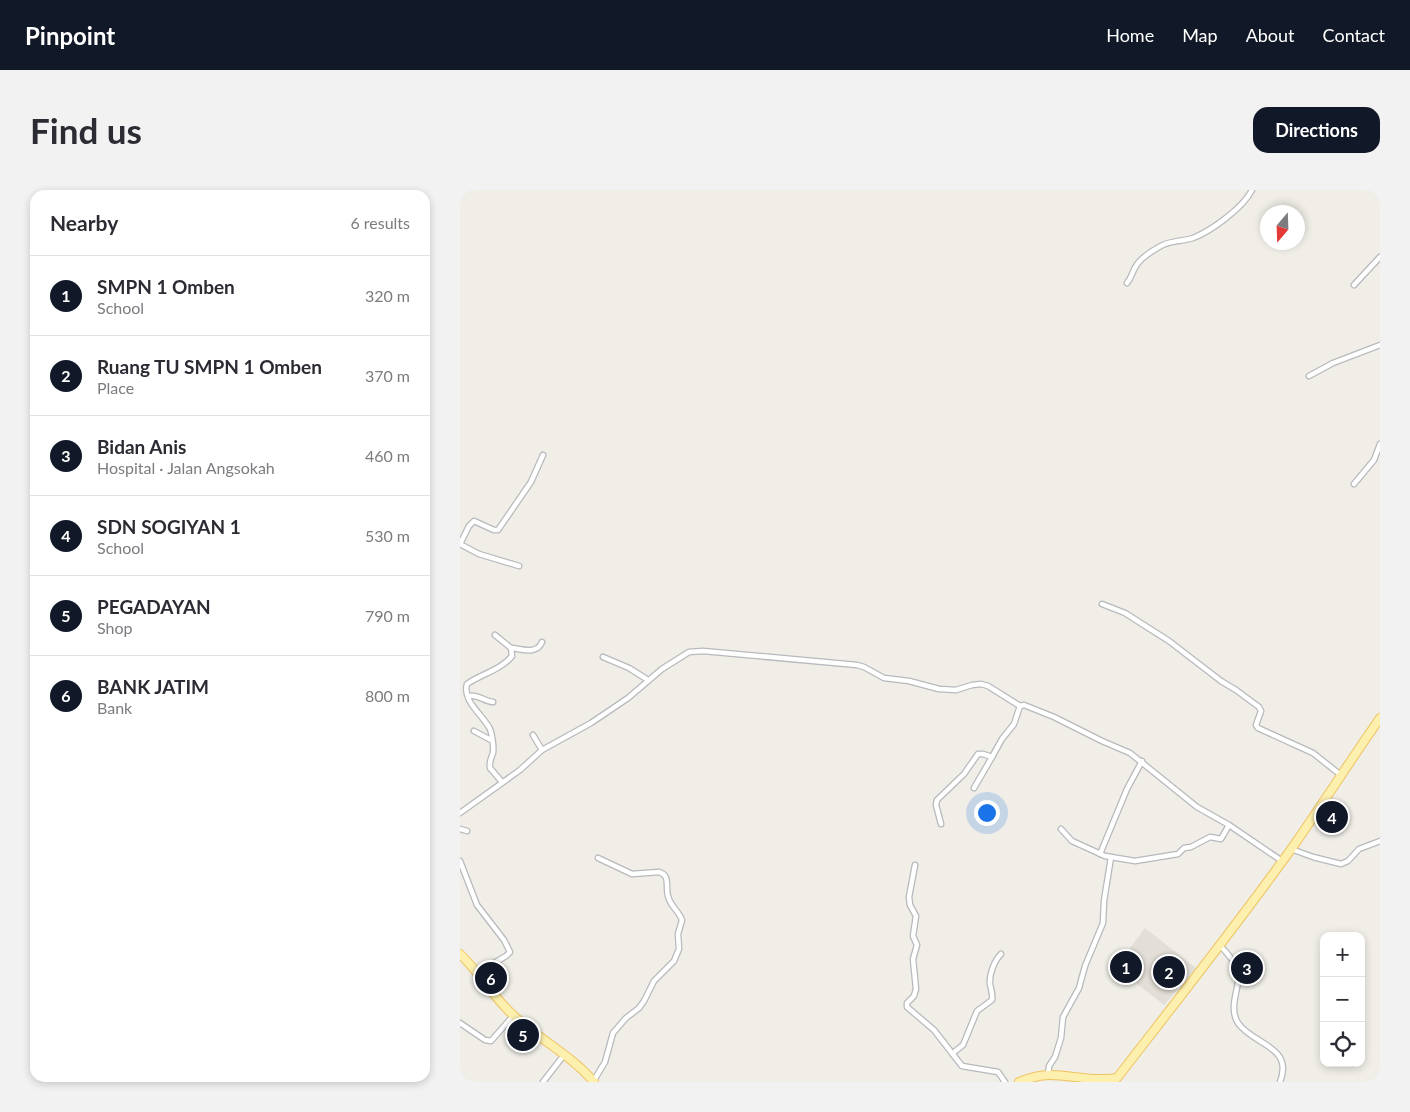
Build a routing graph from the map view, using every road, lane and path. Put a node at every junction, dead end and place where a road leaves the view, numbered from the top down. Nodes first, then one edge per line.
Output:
1 (1252, 190) edge
2 (1380, 257) edge
3 (1127, 283) dead end
4 (1354, 284) dead end
5 (1380, 345) edge
6 (1309, 376) dead end
7 (1380, 444) edge
8 (543, 455) dead end
9 (1354, 484) dead end
10 (460, 544) edge
11 (519, 566) dead end
12 (1102, 604) dead end
13 (495, 635) dead end
14 (542, 642) dead end
15 (510, 648) junction
16 (603, 657) dead end
17 (648, 680) junction
18 (469, 696) junction
19 (493, 702) dead end
20 (1020, 706) junction
21 (1380, 718) edge
22 (474, 731) dead end
23 (533, 735) dead end
24 (491, 740) junction
25 (542, 750) junction
26 (992, 757) junction
27 (1142, 761) junction
28 (1342, 776) junction
29 (502, 782) junction
30 (974, 788) dead end
31 (460, 813) edge
32 (941, 824) dead end
33 (1229, 825) junction
34 (460, 829) edge
35 (1061, 829) dead end
36 (467, 831) dead end
37 (1380, 841) edge
38 (1291, 849) junction
39 (1100, 854) junction
40 (598, 858) dead end
41 (1111, 858) junction
42 (1282, 861) junction
43 (460, 862) edge
44 (915, 865) dead end
45 (1220, 945) junction
46 (460, 954) edge
47 (1001, 954) dead end
48 (477, 973) junction
49 (513, 1016) junction
50 (460, 1024) edge
51 (954, 1053) junction
52 (564, 1055) junction
53 (1048, 1075) junction
54 (1075, 1080) edge
55 (1117, 1080) edge
56 (544, 1082) edge
57 (594, 1082) edge
58 (1004, 1082) edge
59 (1019, 1082) edge
60 (1280, 1082) edge

1 - 3 street
2 - 4 street
5 - 6 street
7 - 9 street
8 - 10 street
10 - 11 street
12 - 28 street
13 - 15 street
14 - 15 street
15 - 18 street
16 - 17 street
17 - 20 street
17 - 25 street
18 - 19 street
18 - 24 street
20 - 26 street
20 - 27 street
21 - 28 main road
22 - 24 street
23 - 25 street
24 - 29 street
25 - 29 street
26 - 30 street
26 - 32 street
27 - 33 street
27 - 39 street
28 - 38 main road
29 - 31 street
33 - 41 street
33 - 42 street
34 - 36 street
35 - 39 street
37 - 38 street
38 - 42 main road
39 - 41 street
40 - 57 street
41 - 53 street
42 - 45 main road
43 - 48 street
44 - 51 street
45 - 55 main road
45 - 60 street
46 - 48 main road
47 - 51 street
48 - 49 main road
49 - 50 street
49 - 52 main road
51 - 58 street
52 - 56 street
52 - 57 main road
53 - 54 main road
53 - 59 main road
54 - 55 main road

